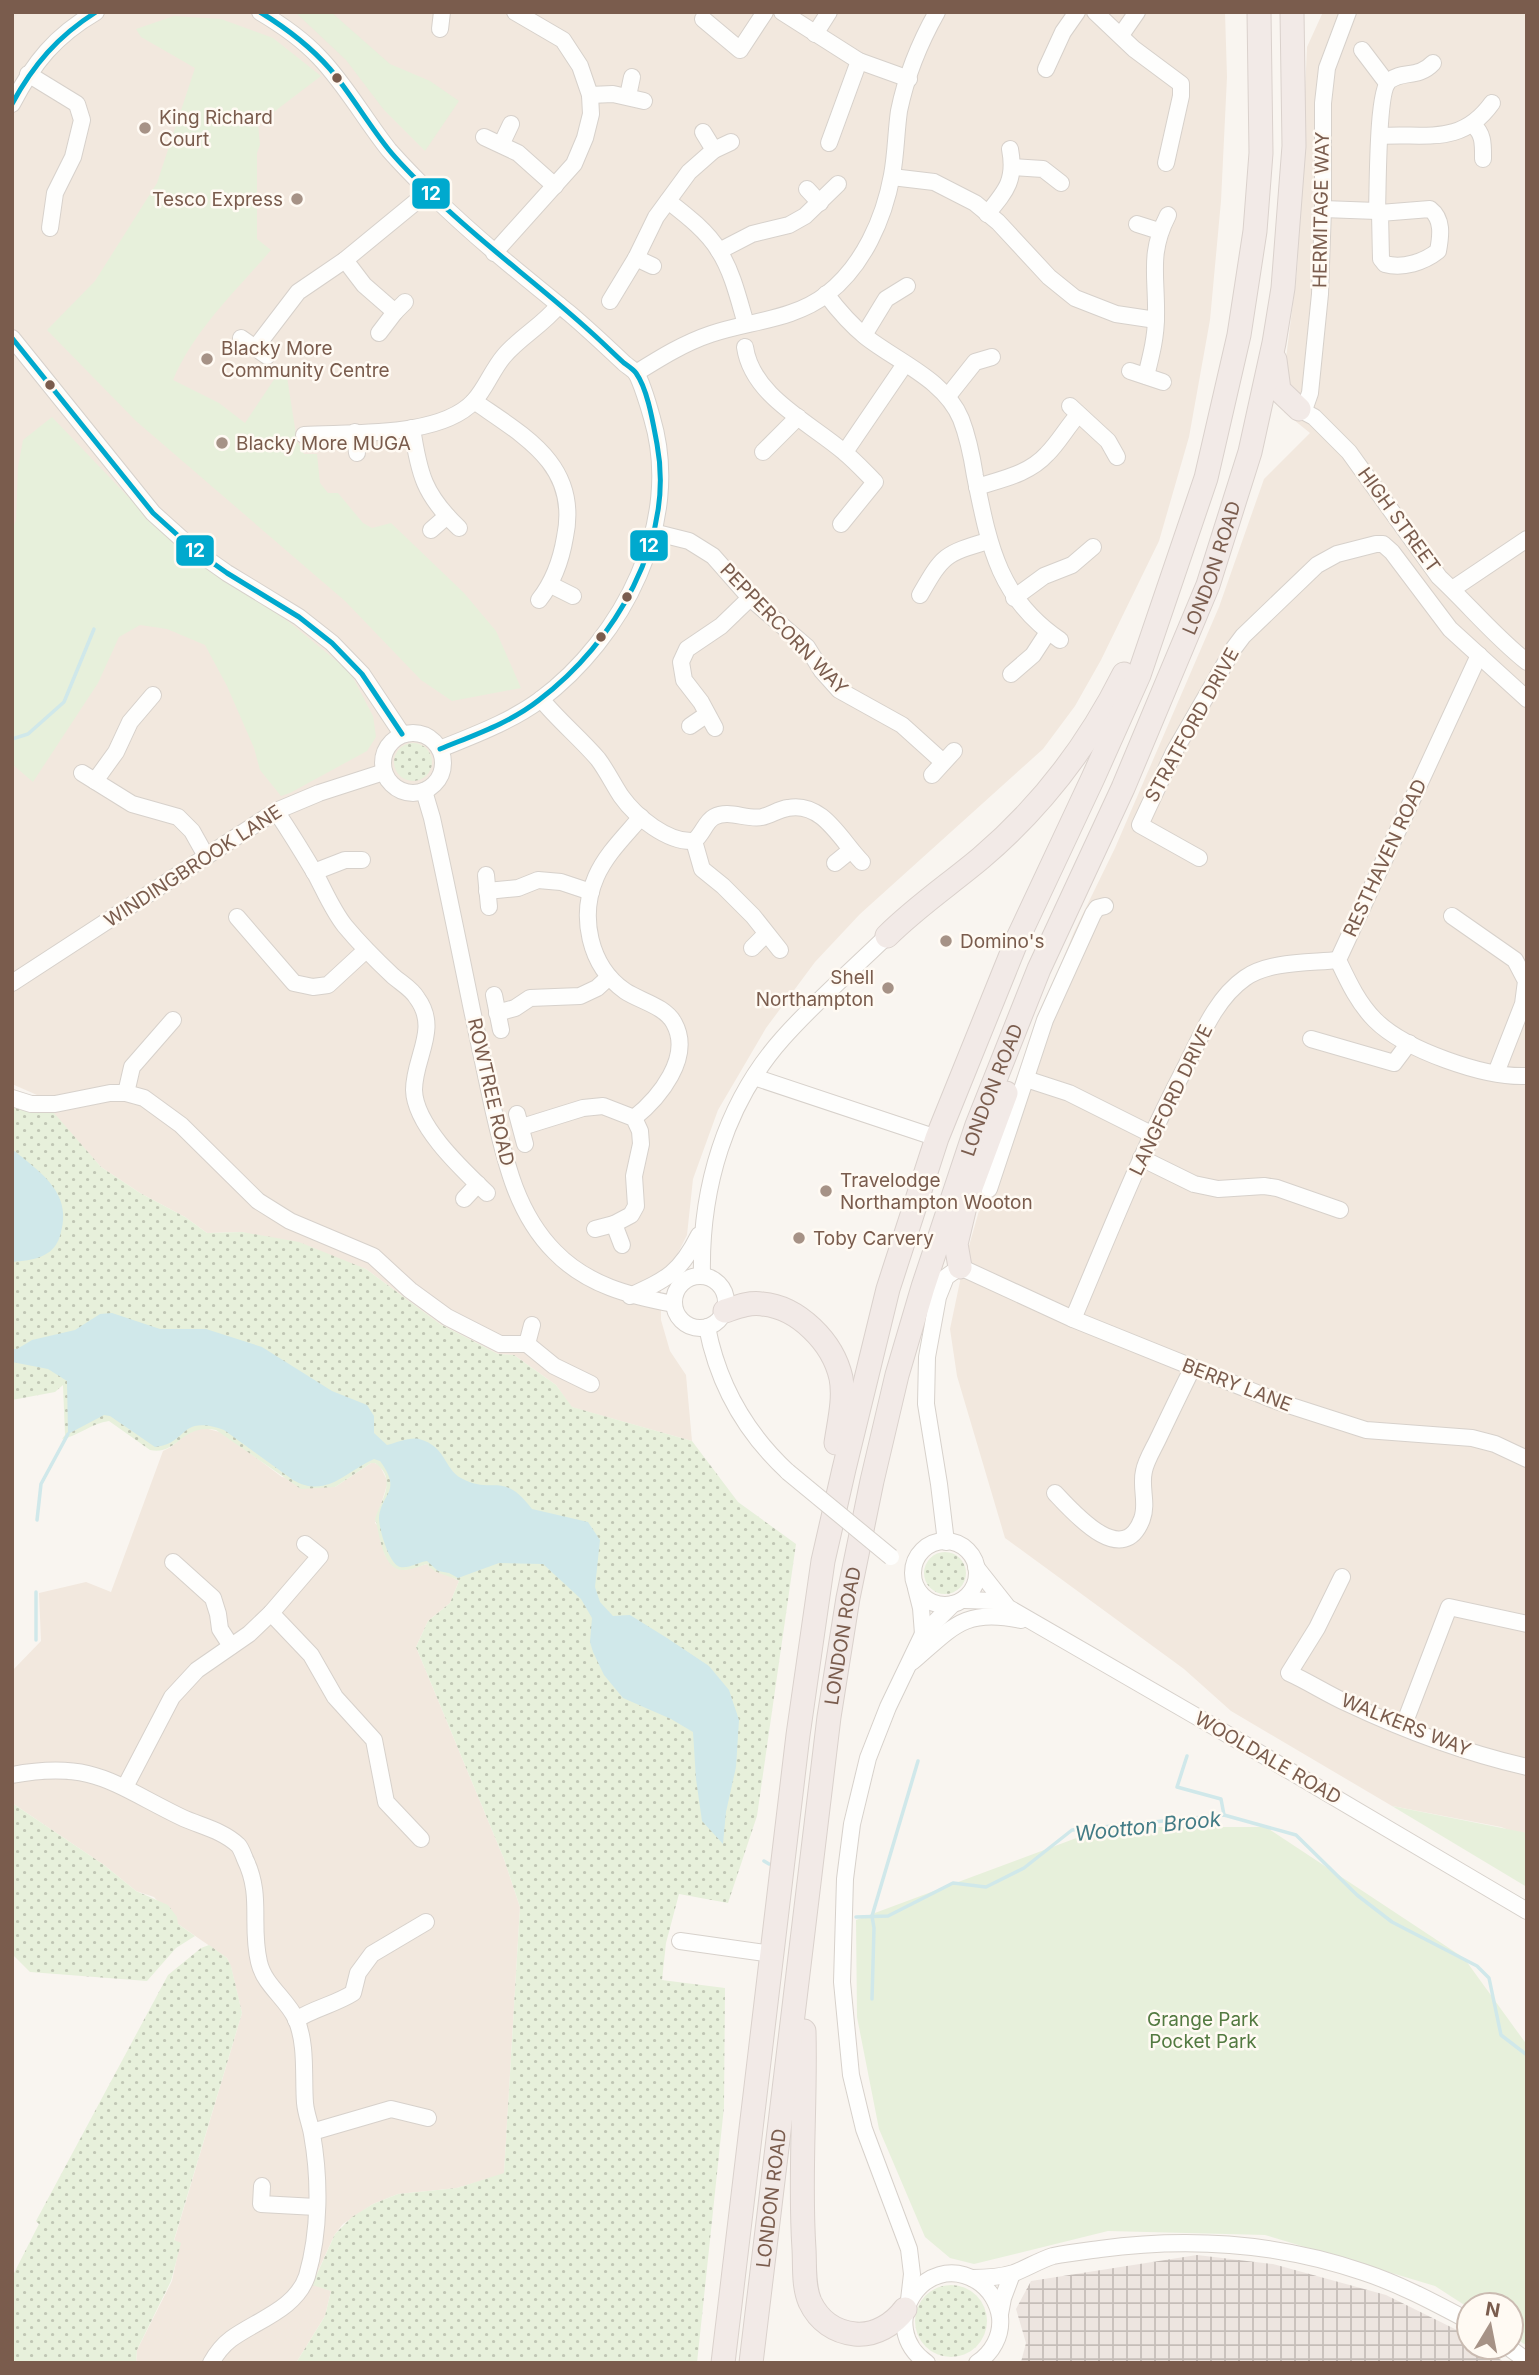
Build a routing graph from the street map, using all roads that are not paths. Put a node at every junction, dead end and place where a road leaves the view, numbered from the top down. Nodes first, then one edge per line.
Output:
1 (96, 12) edge
2 (260, 12) edge
3 (442, 12) edge
4 (515, 12) edge
5 (765, 12) edge
6 (782, 12) edge
7 (829, 12) edge
8 (937, 12) edge
9 (1077, 12) edge
10 (1096, 12) edge
11 (1137, 12) edge
12 (1259, 12) edge
13 (1292, 12) edge
14 (1348, 12) edge
15 (703, 19) dead end
16 (440, 29) dead end
17 (815, 34) junction
18 (1121, 35) junction
19 (1362, 50) dead end
20 (859, 61) junction
21 (1433, 63) dead end
22 (1046, 69) dead end
23 (28, 74) junction
24 (632, 77) dead end
25 (909, 79) junction
26 (1387, 83) junction
27 (590, 95) junction
28 (1492, 103) dead end
29 (12, 104) edge
30 (511, 124) dead end
31 (1473, 125) junction
32 (703, 132) dead end
33 (1380, 135) junction
34 (484, 137) dead end
35 (731, 142) dead end
36 (829, 143) dead end
37 (502, 144) junction
38 (1010, 149) dead end
39 (714, 150) junction
40 (1483, 159) dead end
41 (1166, 163) dead end
42 (1013, 167) junction
43 (892, 177) junction
44 (1061, 183) dead end
45 (838, 184) dead end
46 (555, 186) junction
47 (807, 189) dead end
48 (429, 191) junction
49 (668, 201) junction
50 (820, 203) junction
51 (1323, 209) junction
52 (1379, 212) junction
53 (987, 214) junction
54 (1168, 215) dead end
55 (1138, 225) dead end
56 (50, 228) dead end
57 (1159, 231) junction
58 (719, 251) junction
59 (494, 253) junction
60 (636, 258) junction
61 (345, 260) junction
62 (653, 266) dead end
63 (907, 286) dead end
64 (826, 295) junction
65 (610, 301) dead end
66 (559, 305) junction
67 (1156, 320) junction
68 (746, 324) junction
69 (379, 333) dead end
70 (864, 335) junction
71 (241, 338) dead end
72 (1274, 343) junction
73 (15, 345) edge
74 (992, 358) dead end
75 (905, 364) junction
76 (730, 367) dead end
77 (1130, 371) dead end
78 (636, 373) junction
79 (1146, 376) junction
80 (1163, 382) dead end
81 (948, 396) junction
82 (474, 401) junction
83 (1302, 409) junction
84 (798, 417) junction
85 (412, 428) junction
86 (355, 432) junction
87 (304, 435) dead end
88 (763, 452) dead end
89 (845, 452) junction
90 (1250, 452) junction
91 (357, 453) dead end
92 (1117, 457) dead end
93 (977, 487) junction
94 (841, 524) dead end
95 (431, 530) dead end
96 (653, 532) junction
97 (1527, 539) edge
98 (988, 541) junction
99 (1093, 547) dead end
100 (551, 585) junction
101 (1170, 585) junction
102 (1450, 586) junction
103 (920, 595) dead end
104 (573, 596) dead end
105 (750, 598) junction
106 (1014, 598) junction
107 (539, 600) dead end
108 (1429, 601) junction
109 (1479, 655) junction
110 (1527, 662) edge
111 (1011, 674) dead end
112 (153, 695) dead end
113 (541, 699) junction
114 (1527, 699) edge
115 (690, 726) dead end
116 (402, 734) junction
117 (440, 749) junction
118 (943, 763) dead end
119 (384, 772) junction
120 (424, 791) junction
121 (276, 811) junction
122 (641, 817) junction
123 (694, 841) junction
124 (206, 856) junction
125 (1199, 858) dead end
126 (362, 860) dead end
127 (835, 863) dead end
128 (314, 872) junction
129 (1084, 872) junction
130 (488, 891) dead end
131 (592, 892) junction
132 (1105, 906) dead end
133 (1452, 916) dead end
134 (237, 917) dead end
135 (766, 934) junction
136 (887, 936) joint
137 (752, 948) dead end
138 (366, 950) junction
139 (780, 950) dead end
140 (1338, 960) junction
141 (609, 977) junction
142 (12, 983) edge
143 (494, 995) dead end
144 (497, 1013) junction
145 (173, 1020) dead end
146 (500, 1030) dead end
147 (1311, 1039) dead end
148 (1409, 1043) junction
149 (1496, 1073) junction
150 (1527, 1076) edge
151 (754, 1077) junction
152 (1026, 1079) junction
153 (126, 1093) junction
154 (12, 1098) edge
155 (634, 1118) junction
156 (522, 1128) dead end
157 (1151, 1134) junction
158 (937, 1138) junction
159 (1141, 1158) junction
160 (989, 1189) dead end
161 (464, 1199) dead end
162 (1340, 1210) dead end
163 (614, 1224) junction
164 (702, 1227) junction
165 (595, 1229) dead end
166 (622, 1245) dead end
167 (960, 1267) junction
168 (702, 1276) junction
169 (630, 1296) junction
170 (674, 1304) junction
171 (725, 1311) junction
172 (1073, 1319) junction
173 (532, 1325) dead end
174 (707, 1327) junction
175 (527, 1344) junction
176 (1192, 1369) junction
177 (591, 1384) dead end
178 (1527, 1459) edge
179 (1055, 1493) dead end
180 (946, 1542) junction
181 (305, 1544) dead end
182 (823, 1561) junction
183 (173, 1562) dead end
184 (914, 1567) junction
185 (976, 1567) junction
186 (1342, 1577) dead end
187 (915, 1586) junction
188 (958, 1602) junction
189 (1007, 1607) junction
190 (271, 1613) junction
191 (1034, 1623) junction
192 (1527, 1624) edge
193 (923, 1634) junction
194 (231, 1646) junction
195 (910, 1664) junction
196 (1403, 1727) junction
197 (1527, 1767) edge
198 (12, 1775) edge
199 (125, 1787) junction
200 (421, 1839) dead end
201 (1527, 1911) edge
202 (426, 1922) dead end
203 (680, 1941) dead end
204 (772, 1954) junction
205 (801, 1954) junction
206 (296, 2020) junction
207 (428, 2118) dead end
208 (312, 2132) junction
209 (262, 2186) dead end
210 (316, 2207) junction
211 (909, 2249) junction
212 (944, 2274) junction
213 (1012, 2274) junction
214 (972, 2278) junction
215 (907, 2304) junction
216 (1000, 2314) junction
217 (1455, 2314) edge
218 (211, 2363) edge
219 (723, 2363) edge
220 (751, 2363) edge
221 (927, 2363) edge
222 (977, 2363) edge

1 - 23 street
2 - 48 street
3 - 16 street
4 - 27 street
5 - 15 street
6 - 17 street
7 - 17 street
8 - 25 street
9 - 22 street
10 - 18 street
11 - 18 street
12 - 101 highway, LONDON ROAD
13 - 72 highway, LONDON ROAD
14 - 51 street, HERMITAGE WAY
17 - 20 street
18 - 41 street
19 - 26 street
20 - 25 street
20 - 36 street
21 - 26 street
23 - 29 street
23 - 56 street
24 - 27 street
25 - 43 street
26 - 33 street
27 - 46 street
28 - 31 street
30 - 37 street
31 - 33 street
31 - 40 street
32 - 39 street
33 - 52 street
34 - 37 street
35 - 39 street
37 - 46 street
38 - 42 street
39 - 49 street
42 - 44 street
42 - 53 street
43 - 53 street
43 - 64 street
45 - 50 street
46 - 59 street
47 - 50 street
48 - 59 street
48 - 61 street
49 - 58 street
49 - 60 street
50 - 58 street
51 - 52 street
51 - 83 street, HERMITAGE WAY
52 - 52 street
53 - 67 street
54 - 57 street
55 - 57 street
57 - 67 street
58 - 68 street
59 - 66 street
60 - 62 street
60 - 65 street
61 - 69 street
61 - 71 street
63 - 70 street
64 - 68 street
64 - 70 street
66 - 78 street
66 - 82 street
67 - 79 street
68 - 78 street
70 - 75 street
72 - 83 highway
72 - 90 highway, LONDON ROAD
73 - 116 street
74 - 81 street
75 - 81 street
75 - 89 street
76 - 84 street
77 - 79 street
78 - 96 street
79 - 80 street
81 - 93 street
82 - 85 street
82 - 100 street
83 - 90 highway
83 - 102 street, HIGH STREET
84 - 88 street
84 - 89 street
85 - 86 street
85 - 95 street
86 - 87 street
86 - 91 street
89 - 94 street
90 - 129 highway, LONDON ROAD
92 - 93 street
93 - 98 street
96 - 105 street, PEPPERCORN WAY
96 - 113 street
97 - 102 street
98 - 103 street
98 - 106 street
99 - 106 street
100 - 104 street
100 - 107 street
101 - 136 highway
101 - 158 highway, LONDON ROAD
102 - 108 street
102 - 110 street, HIGH STREET
105 - 115 street
105 - 118 street, PEPPERCORN WAY
106 - 111 street
108 - 109 street, STRATFORD DRIVE
108 - 125 street, STRATFORD DRIVE
109 - 114 street, STRATFORD DRIVE
109 - 140 street, RESTHAVEN ROAD
112 - 124 street
113 - 117 street
113 - 122 street
116 - 117 street
116 - 119 street
117 - 120 street
119 - 120 street
119 - 121 street, WINDINGBROOK LANE
120 - 169 street, ROWTREE ROAD
121 - 124 street, WINDINGBROOK LANE
121 - 128 street
122 - 123 street
122 - 131 street
123 - 127 street
123 - 135 street
124 - 142 street, WINDINGBROOK LANE
126 - 128 street
128 - 138 street
129 - 167 highway
129 - 205 highway, LONDON ROAD
130 - 131 street
131 - 141 street
132 - 152 street
133 - 149 street
134 - 138 street
135 - 137 street
135 - 139 street
136 - 151 street
138 - 161 street
140 - 148 street, RESTHAVEN ROAD
140 - 157 street, LANGFORD DRIVE
141 - 144 street
141 - 155 street
143 - 144 street
144 - 146 street
145 - 153 street
147 - 148 street
148 - 149 street, RESTHAVEN ROAD
149 - 150 street, RESTHAVEN ROAD
151 - 158 street
151 - 164 street
152 - 157 street
152 - 160 street
153 - 154 street
153 - 175 street
155 - 156 street
155 - 163 street
157 - 159 street, LANGFORD DRIVE
158 - 182 highway, LONDON ROAD
159 - 162 street
159 - 172 street, LANGFORD DRIVE
163 - 165 street
163 - 166 street
164 - 168 street
164 - 169 street
167 - 172 street, BERRY LANE
167 - 180 street
168 - 170 street
168 - 171 street
169 - 170 street, ROWTREE ROAD
170 - 174 street
171 - 174 street
171 - 182 highway
172 - 176 street, BERRY LANE
173 - 175 street
174 - 184 street, bridge
175 - 177 street
176 - 178 street, BERRY LANE
176 - 179 street
180 - 184 street
180 - 185 street
181 - 190 street
182 - 204 highway, LONDON ROAD
183 - 194 street
184 - 187 street
185 - 188 street
185 - 189 street, WOOLDALE ROAD
186 - 196 street, WALKERS WAY
187 - 188 street
187 - 193 street
188 - 189 street, WOOLDALE ROAD
188 - 193 street
189 - 191 street, WOOLDALE ROAD
190 - 194 street
190 - 200 street
191 - 195 street
191 - 201 street, WOOLDALE ROAD
192 - 196 street
193 - 195 street
194 - 199 street
195 - 211 street
196 - 197 street, WALKERS WAY
198 - 199 street
199 - 206 street
202 - 206 street
203 - 204 street
204 - 219 highway, LONDON ROAD
205 - 215 highway
205 - 220 highway, LONDON ROAD
206 - 208 street
207 - 208 street
208 - 210 street
209 - 210 street
210 - 218 street
211 - 212 street
211 - 215 street
212 - 214 street
212 - 215 street
213 - 214 street
213 - 216 street
213 - 217 street
214 - 216 street
215 - 221 street
216 - 222 street

